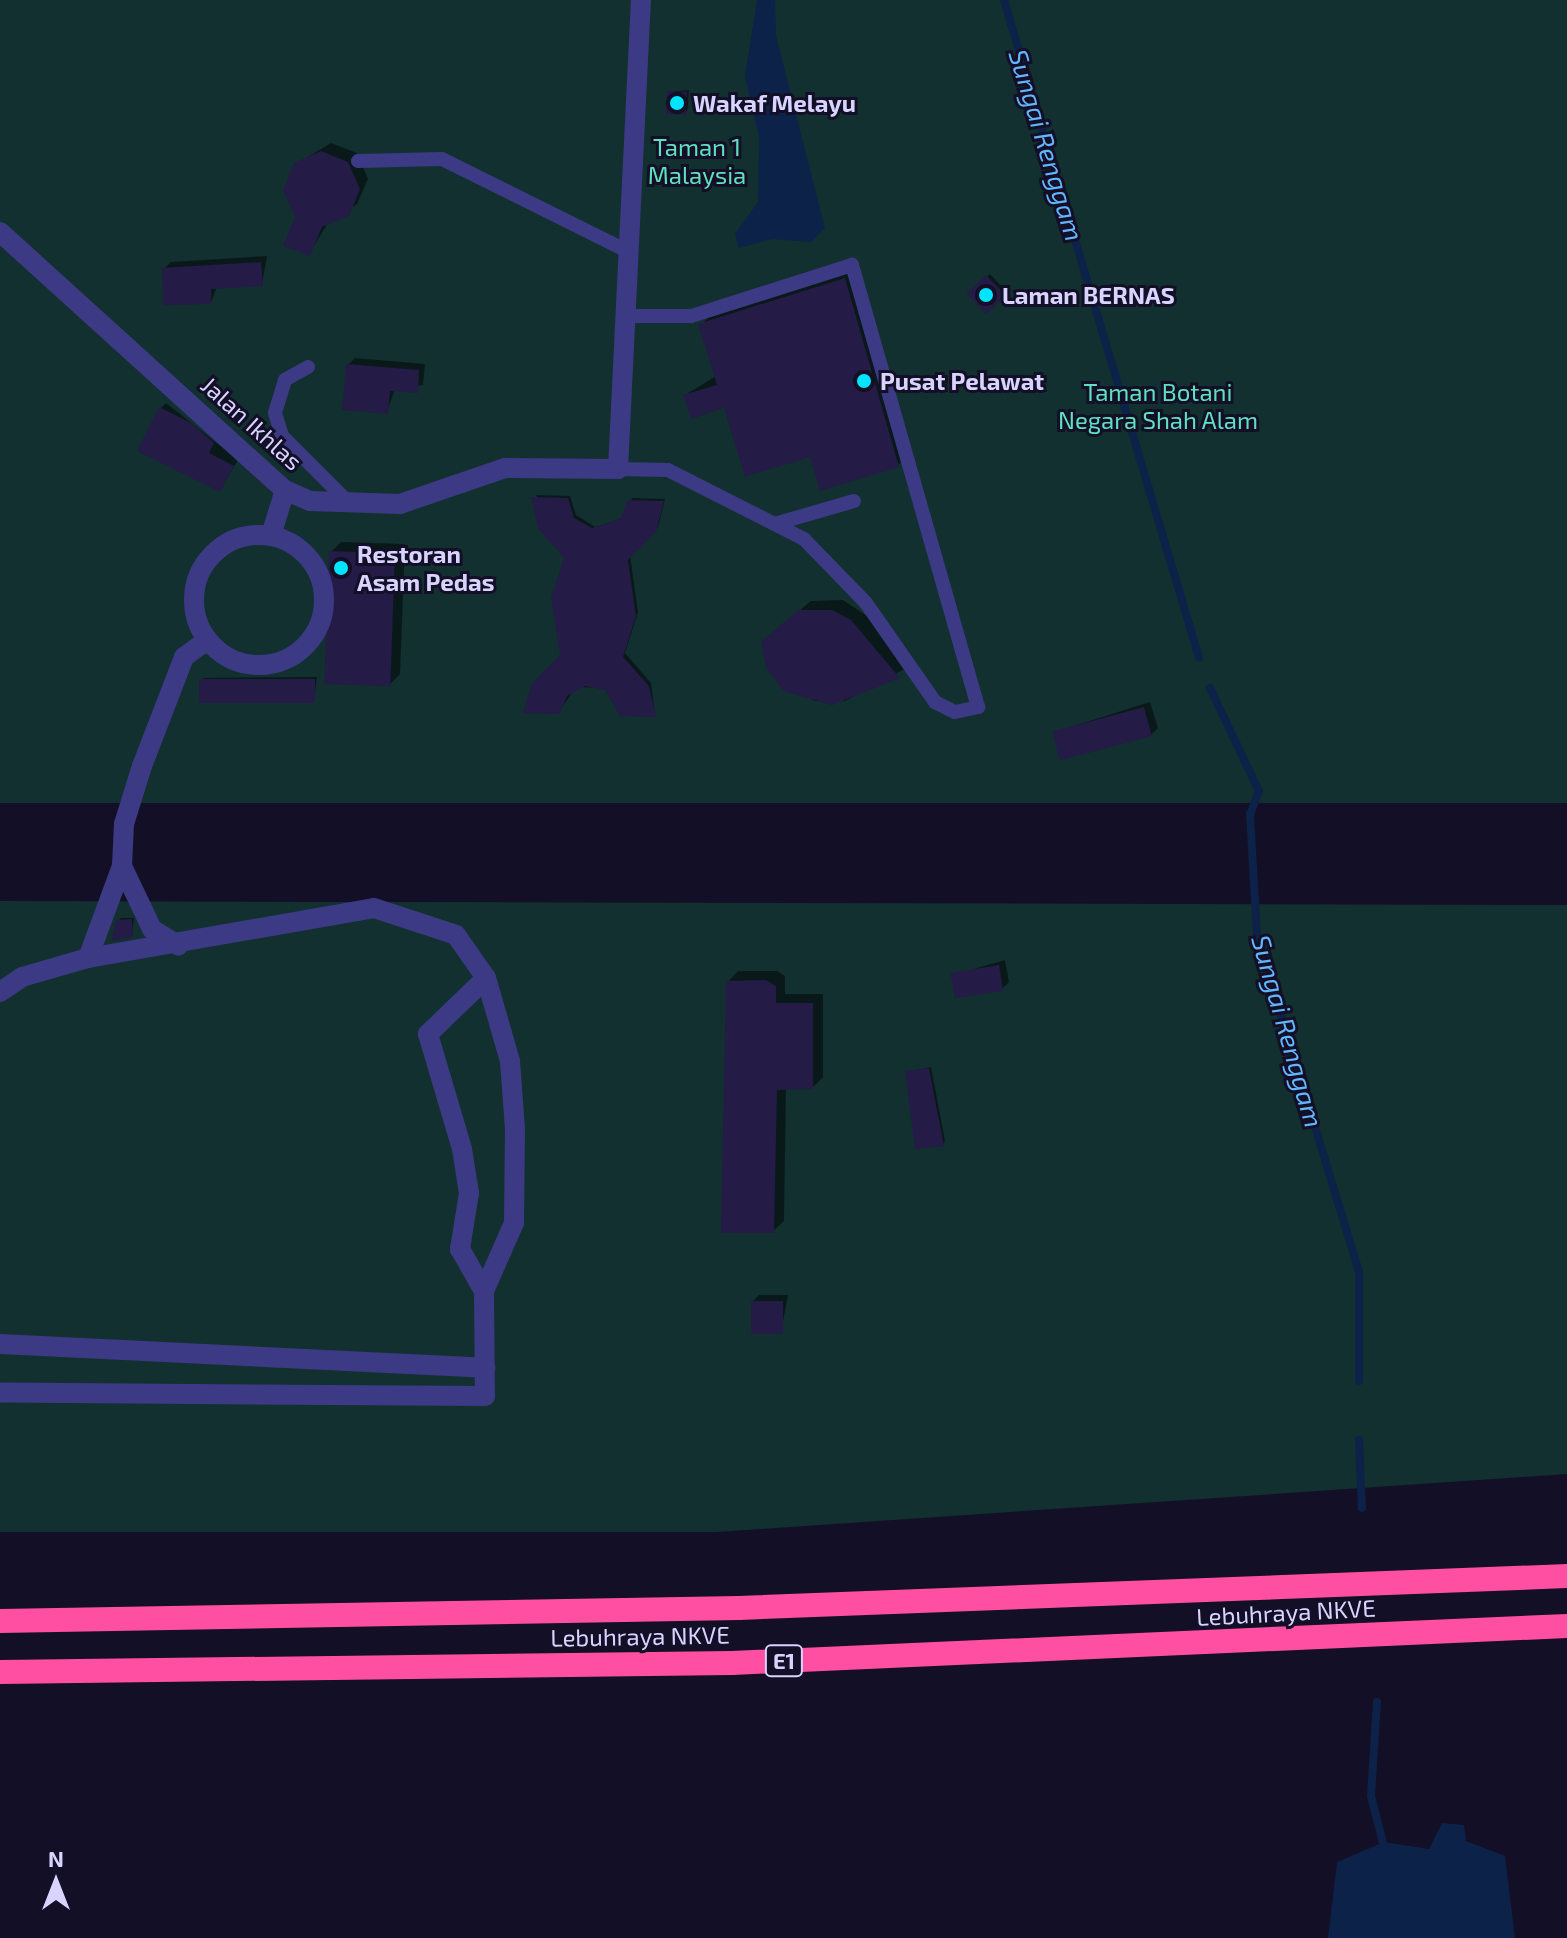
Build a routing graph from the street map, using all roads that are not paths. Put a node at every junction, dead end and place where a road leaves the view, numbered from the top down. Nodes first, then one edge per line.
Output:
1 (641, 0) edge
2 (358, 161) dead end
3 (0, 232) edge
4 (629, 252) junction
5 (626, 316) junction
6 (308, 367) dead end
7 (618, 469) junction
8 (285, 490) junction
9 (854, 501) dead end
10 (348, 502) junction
11 (778, 523) junction
12 (272, 532) junction
13 (207, 640) junction
14 (122, 866) junction
15 (178, 945) junction
16 (88, 958) junction
17 (486, 978) junction
18 (0, 992) edge
19 (484, 1291) junction
20 (0, 1344) edge
21 (485, 1368) junction
22 (0, 1393) edge
23 (1567, 1576) edge
24 (0, 1621) edge
25 (1567, 1626) edge
26 (0, 1672) edge

1 - 4 street
2 - 4 lane
3 - 8 street, Jalan Ikhlas
4 - 5 street
5 - 7 street
5 - 11 lane
6 - 10 lane
7 - 10 street, Jalan Ikhlas
7 - 11 lane
8 - 10 street, Jalan Ikhlas
8 - 12 street
9 - 11 lane
12 - 13 street
12 - 13 street
13 - 14 street
14 - 15 street
14 - 16 street
15 - 16 street
15 - 17 street
16 - 18 street
17 - 19 street
17 - 19 street
19 - 21 street
20 - 21 street
21 - 22 street
23 - 24 highway, Lebuhraya NKVE
25 - 26 highway, Lebuhraya NKVE / E1

